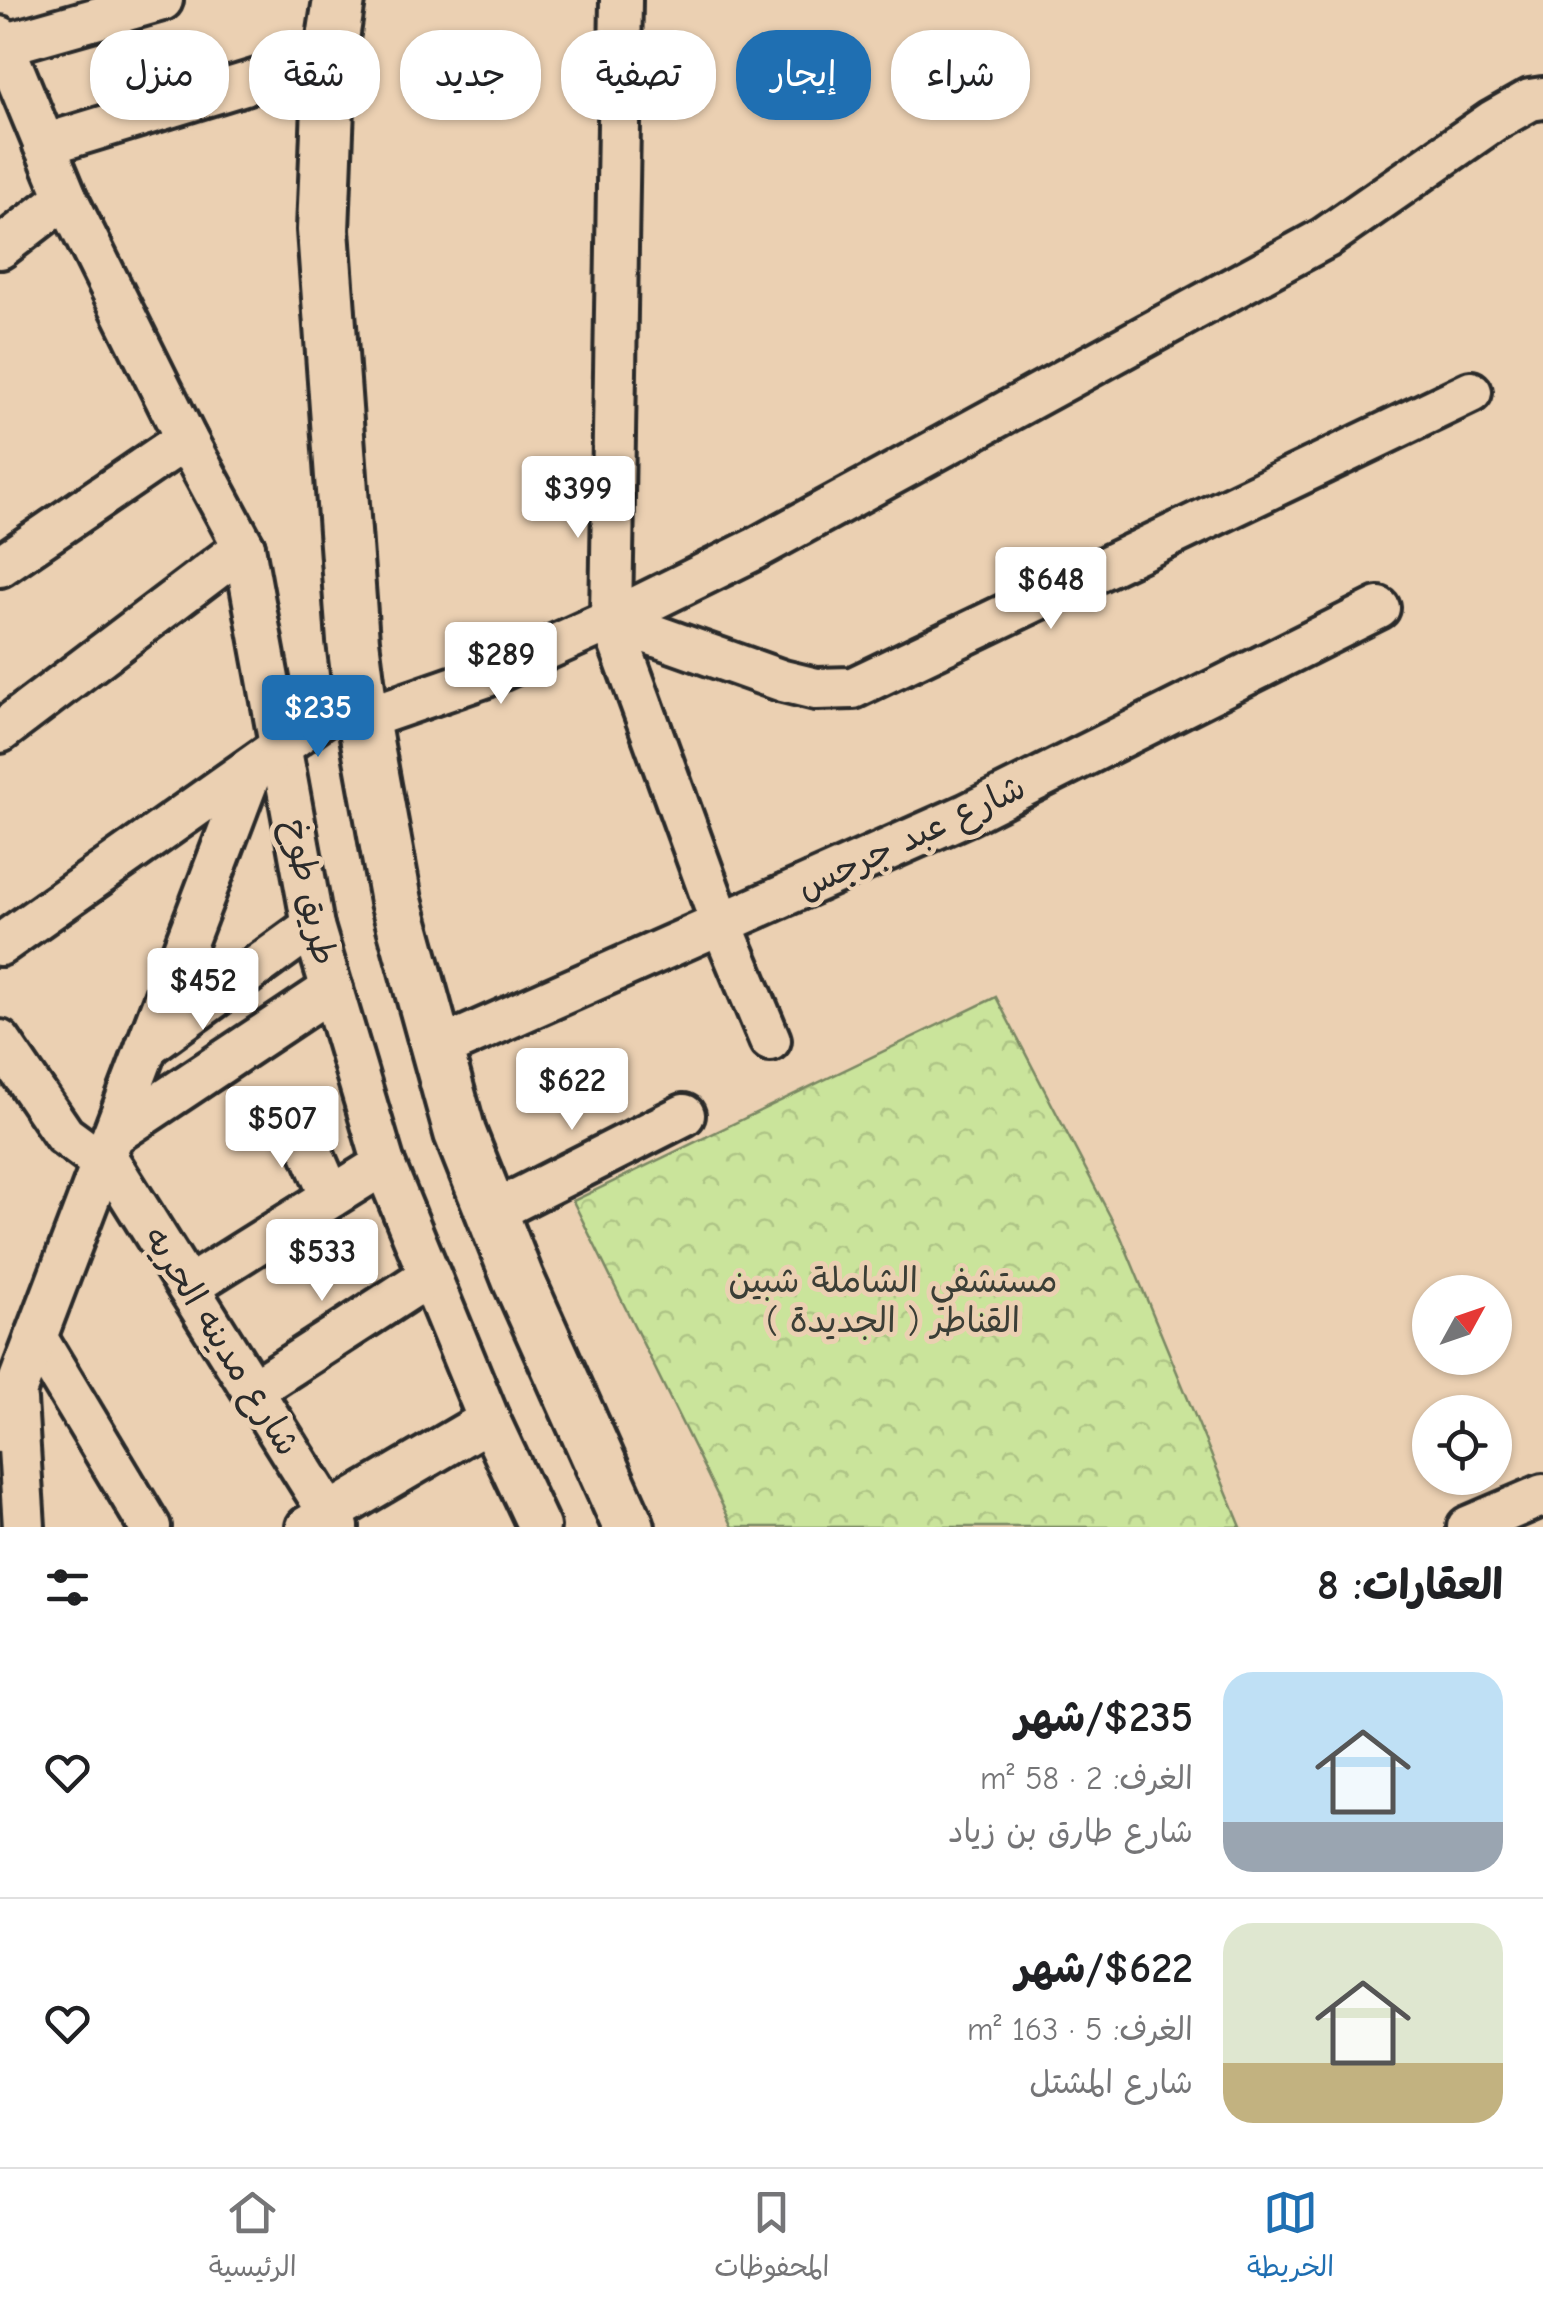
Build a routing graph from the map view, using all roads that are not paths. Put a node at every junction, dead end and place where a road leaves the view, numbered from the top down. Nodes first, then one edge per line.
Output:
1 (162, 0) edge
2 (339, 0) edge
3 (621, 0) edge
4 (334, 30) edge
5 (2, 42) edge
6 (249, 83) edge
7 (1543, 98) edge
8 (327, 120) edge
9 (44, 145) junction
10 (66, 198) junction
11 (0, 248) edge
12 (1472, 392) dead end
13 (186, 439) junction
14 (244, 547) junction
15 (0, 566) edge
16 (1379, 608) dead end
17 (612, 620) junction
18 (361, 705) junction
19 (0, 732) edge
20 (267, 758) junction
21 (721, 922) junction
22 (313, 926) junction
23 (0, 945) edge
24 (332, 989) junction
25 (0, 1040) edge
26 (770, 1040) dead end
27 (147, 1046) junction
28 (436, 1050) junction
29 (684, 1115) dead end
30 (297, 1118) dead end
31 (107, 1151) junction
32 (384, 1164) junction
33 (332, 1197) junction
34 (492, 1213) junction
35 (429, 1276) junction
36 (188, 1287) junction
37 (36, 1337) junction
38 (253, 1390) junction
39 (16, 1391) junction
40 (489, 1420) junction
41 (0, 1432) edge
42 (1543, 1496) edge
43 (26, 1522) edge
44 (325, 1522) edge
45 (150, 1527) edge
46 (539, 1527) edge
47 (630, 1527) edge
48 (1468, 1527) edge

1 - 5 street
2 - 4 main road
3 - 17 street
5 - 9 street, طريق طوخ
6 - 9 street
7 - 17 street
8 - 18 main road
9 - 10 street, طريق طوخ
10 - 11 street
10 - 13 street, طريق طوخ
12 - 17 street
13 - 14 street, طريق طوخ
13 - 15 street
14 - 19 street
14 - 20 street, طريق طوخ
16 - 21 street, شارع عبد جرجس
17 - 18 street
17 - 21 street
18 - 20 street
18 - 28 main road
20 - 22 street, طريق طوخ
20 - 23 street
20 - 27 street
21 - 26 street
21 - 28 street, شارع عبد جرجس
22 - 24 street, طريق طوخ
22 - 27 street
24 - 31 street
24 - 32 street, طريق طوخ
25 - 31 street
27 - 31 street
28 - 34 main road
29 - 34 street
30 - 33 street
31 - 36 street, شارع مدينه الحريه
31 - 37 street
32 - 33 street
32 - 35 street, طريق طوخ
33 - 36 street
34 - 47 main road
35 - 38 street
35 - 40 street, طريق طوخ
36 - 38 street, شارع مدينه الحريه
37 - 39 street
37 - 45 street
38 - 44 street, شارع مدينه الحريه
39 - 41 street
39 - 43 street
40 - 44 street
40 - 46 street, طريق طوخ
42 - 48 street

